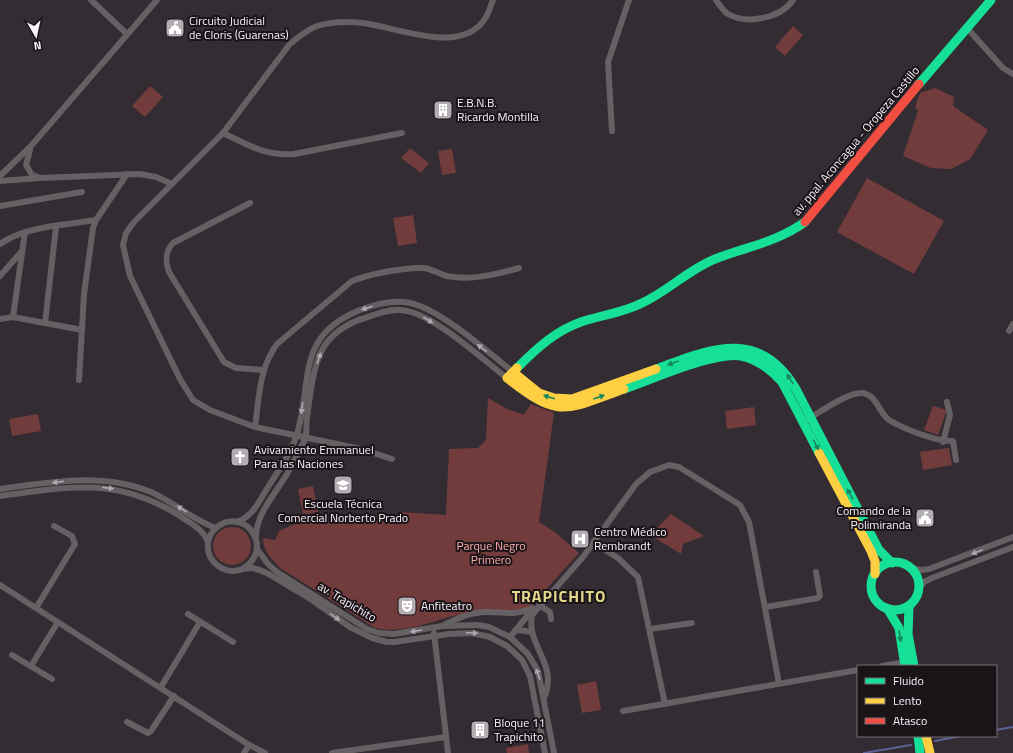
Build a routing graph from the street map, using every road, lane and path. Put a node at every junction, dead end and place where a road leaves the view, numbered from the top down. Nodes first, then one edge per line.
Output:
1 (91, 0) edge
2 (157, 0) edge
3 (493, 0) edge
4 (629, 0) edge
5 (716, 0) edge
6 (793, 0) edge
7 (991, 0) edge
8 (966, 28) junction
9 (126, 34) junction
10 (1013, 74) edge
11 (612, 131) dead end
12 (223, 133) junction
13 (402, 133) dead end
14 (31, 146) junction
15 (127, 174) junction
16 (0, 176) edge
17 (40, 178) junction
18 (0, 181) edge
19 (172, 184) junction
20 (82, 192) dead end
21 (250, 203) dead end
22 (0, 206) edge
23 (96, 220) junction
24 (56, 227) junction
25 (25, 232) junction
26 (0, 244) edge
27 (22, 251) junction
28 (519, 268) dead end
29 (0, 276) edge
30 (13, 318) junction
31 (0, 319) edge
32 (45, 323) junction
33 (1013, 324) edge
34 (82, 330) junction
35 (1009, 331) dead end
36 (264, 370) junction
37 (510, 375) junction
38 (79, 380) dead end
39 (947, 402) dead end
40 (808, 419) junction
41 (255, 427) junction
42 (297, 436) junction
43 (306, 437) junction
44 (943, 442) junction
45 (392, 459) dead end
46 (956, 460) dead end
47 (0, 489) edge
48 (0, 496) edge
49 (236, 522) junction
50 (54, 526) dead end
51 (216, 528) junction
52 (256, 537) junction
53 (1013, 537) edge
54 (593, 542) junction
55 (208, 544) junction
56 (1013, 547) edge
57 (257, 549) junction
58 (892, 563) junction
59 (911, 568) junction
60 (240, 570) junction
61 (816, 572) dead end
62 (875, 574) junction
63 (0, 585) edge
64 (919, 588) junction
65 (539, 604) junction
66 (909, 606) junction
67 (766, 607) junction
68 (36, 608) junction
69 (533, 608) junction
70 (888, 608) junction
71 (188, 614) dead end
72 (552, 619) dead end
73 (58, 622) junction
74 (200, 622) junction
75 (692, 623) dead end
76 (442, 626) junction
77 (434, 628) junction
78 (650, 629) junction
79 (514, 631) junction
80 (531, 632) junction
81 (435, 636) junction
82 (510, 637) junction
83 (232, 642) dead end
84 (12, 655) dead end
85 (905, 664) edge
86 (894, 665) edge
87 (914, 665) edge
88 (31, 666) junction
89 (857, 670) edge
90 (52, 679) dead end
91 (779, 684) junction
92 (161, 687) junction
93 (174, 696) junction
94 (544, 698) junction
95 (665, 704) junction
96 (623, 711) dead end
97 (127, 722) dead end
98 (446, 737) junction
99 (918, 737) edge
100 (926, 737) edge
101 (249, 745) junction
102 (244, 753) edge
103 (265, 753) edge
104 (332, 753) edge
105 (448, 753) edge
106 (545, 753) edge
107 (554, 753) edge
108 (920, 753) edge
109 (930, 753) edge

1 - 9 street
2 - 9 street
3 - 12 street
4 - 11 street
5 - 6 street
7 - 8 street, av. ppal. Aconcagua - Oropeza Castillo
8 - 10 street
8 - 37 street, av. ppal. Aconcagua - Oropeza Castillo
9 - 14 street
12 - 13 street
12 - 19 street
14 - 16 street
14 - 17 street
15 - 17 street
15 - 19 street
15 - 23 street
17 - 18 street
19 - 41 street
20 - 22 street
21 - 36 street
23 - 24 street
23 - 34 street
24 - 25 street
24 - 32 street
25 - 26 street
25 - 27 street
27 - 29 street
27 - 30 street
28 - 36 street
30 - 31 street
30 - 32 street
32 - 34 street
33 - 35 street
34 - 38 street
36 - 41 street
37 - 40 street
37 -> 42 street
43 -> 37 street
39 - 44 street
40 - 44 street
58 -> 40 street
40 -> 62 street
41 - 42 street
42 - 43 street
42 - 49 street
43 - 45 street
43 - 52 street
44 - 46 street
51 -> 47 street
48 -> 55 street
49 - 51 street
49 - 52 street
50 - 68 street
51 - 55 street
52 - 57 street
53 -> 59 street
54 - 65 street
54 - 67 street
54 - 78 street
55 - 60 street
56 - 64 street
57 - 60 street
77 -> 57 street, av. Trapichito
58 - 59 street
58 - 62 street
59 - 64 street
60 -> 81 street
61 - 67 street
62 - 70 street
63 - 68 street
64 - 66 street
65 - 69 street
65 - 72 street
65 - 80 street
66 - 70 street
66 - 87 street
67 - 91 street
68 - 73 street
69 - 76 street
69 - 79 street
70 -> 85 street
71 - 74 street
73 - 88 street
73 - 92 street
74 - 83 street
74 - 92 street
75 - 78 street
76 - 77 street, av. Trapichito
76 - 82 street, av. Trapichito
77 - 81 street
78 - 95 street
79 - 80 street
79 - 82 street
80 - 94 street, av. Trapichito
81 - 98 street
81 -> 106 street
94 -> 82 street, av. Trapichito
84 - 88 street
85 - 86 street
88 - 90 street
89 - 91 street
91 - 95 street
92 - 93 street
93 - 97 street
93 - 101 street
94 - 107 street, av. Trapichito
95 - 96 street
98 - 104 street
98 - 105 street
99 - 108 street
100 - 109 street
101 - 102 street
101 - 103 street

